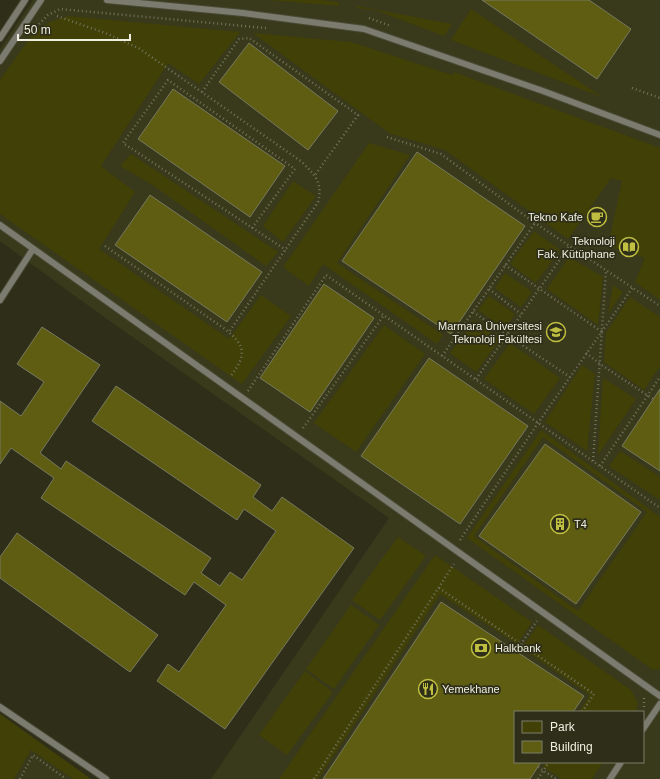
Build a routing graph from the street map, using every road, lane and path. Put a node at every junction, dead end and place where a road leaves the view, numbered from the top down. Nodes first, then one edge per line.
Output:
1 (25, 0) edge
2 (41, 0) edge
3 (107, 0) edge
4 (57, 16) dead end
5 (37, 25) dead end
6 (272, 28) dead end
7 (0, 38) edge
8 (0, 61) edge
9 (632, 88) dead end
10 (202, 92) junction
11 (660, 98) edge
12 (660, 135) edge
13 (387, 137) dead end
14 (315, 175) junction
15 (535, 223) junction
16 (0, 225) edge
17 (252, 228) junction
18 (105, 246) dead end
19 (570, 246) junction
20 (34, 249) junction
21 (286, 250) junction
22 (505, 265) junction
23 (606, 270) junction
24 (633, 287) junction
25 (489, 289) junction
26 (539, 289) junction
27 (0, 300) edge
28 (660, 306) edge
29 (474, 312) junction
30 (521, 314) junction
31 (384, 315) junction
32 (228, 332) junction
33 (602, 332) junction
34 (507, 334) junction
35 (586, 353) junction
36 (442, 356) junction
37 (600, 364) junction
38 (570, 377) junction
39 (660, 377) edge
40 (476, 379) junction
41 (224, 385) junction
42 (248, 391) dead end
43 (647, 395) junction
44 (653, 399) dead end
45 (538, 423) junction
46 (302, 429) dead end
47 (593, 461) junction
48 (600, 466) junction
49 (660, 508) edge
50 (460, 540) dead end
51 (454, 564) dead end
52 (439, 588) junction
53 (537, 621) dead end
54 (521, 644) junction
55 (516, 651) dead end
56 (660, 696) edge
57 (660, 704) edge
58 (0, 707) edge
59 (583, 711) edge
60 (644, 728) edge
61 (548, 763) edge
62 (620, 763) edge
63 (538, 767) dead end
64 (544, 770) junction
65 (20, 779) edge
66 (66, 779) edge
67 (106, 779) edge
68 (314, 779) edge
69 (538, 779) edge
70 (556, 779) edge
71 (610, 779) edge

1 - 7 lane
2 - 8 lane
3 - 12 lane
4 - 10 path
5 - 6 path
9 - 11 path
10 - 14 path
10 - 14 path
13 - 15 path
14 - 21 path
15 - 19 path
15 - 22 path
16 - 20 lane
17 - 17 path
17 - 21 path
18 - 32 path
19 - 23 path
19 - 26 path
20 - 27 lane
20 - 41 lane
21 - 32 path
22 - 25 path
22 - 26 path
23 - 24 path
23 - 33 path
24 - 28 path
24 - 33 path
25 - 29 path
25 - 30 path
26 - 30 path
26 - 33 path
29 - 34 path
29 - 36 path
30 - 34 path
31 - 36 path
31 - 42 path
31 - 46 path
32 - 41 path
33 - 35 path
33 - 37 path
34 - 38 path
34 - 40 path
35 - 37 path
35 - 38 path
36 - 40 path
37 - 43 path
37 - 47 path
38 - 45 path
39 - 43 path
40 - 45 path
41 - 56 lane
43 - 44 path
43 - 48 path
45 - 47 path
45 - 50 path
47 - 48 path
48 - 49 path
51 - 52 path
52 - 54 path
52 - 68 path
53 - 54 path
54 - 55 path
54 - 59 path
57 - 60 lane
58 - 67 lane
61 - 64 path
62 - 71 lane
63 - 64 path
64 - 69 path
64 - 70 path
65 - 66 path

